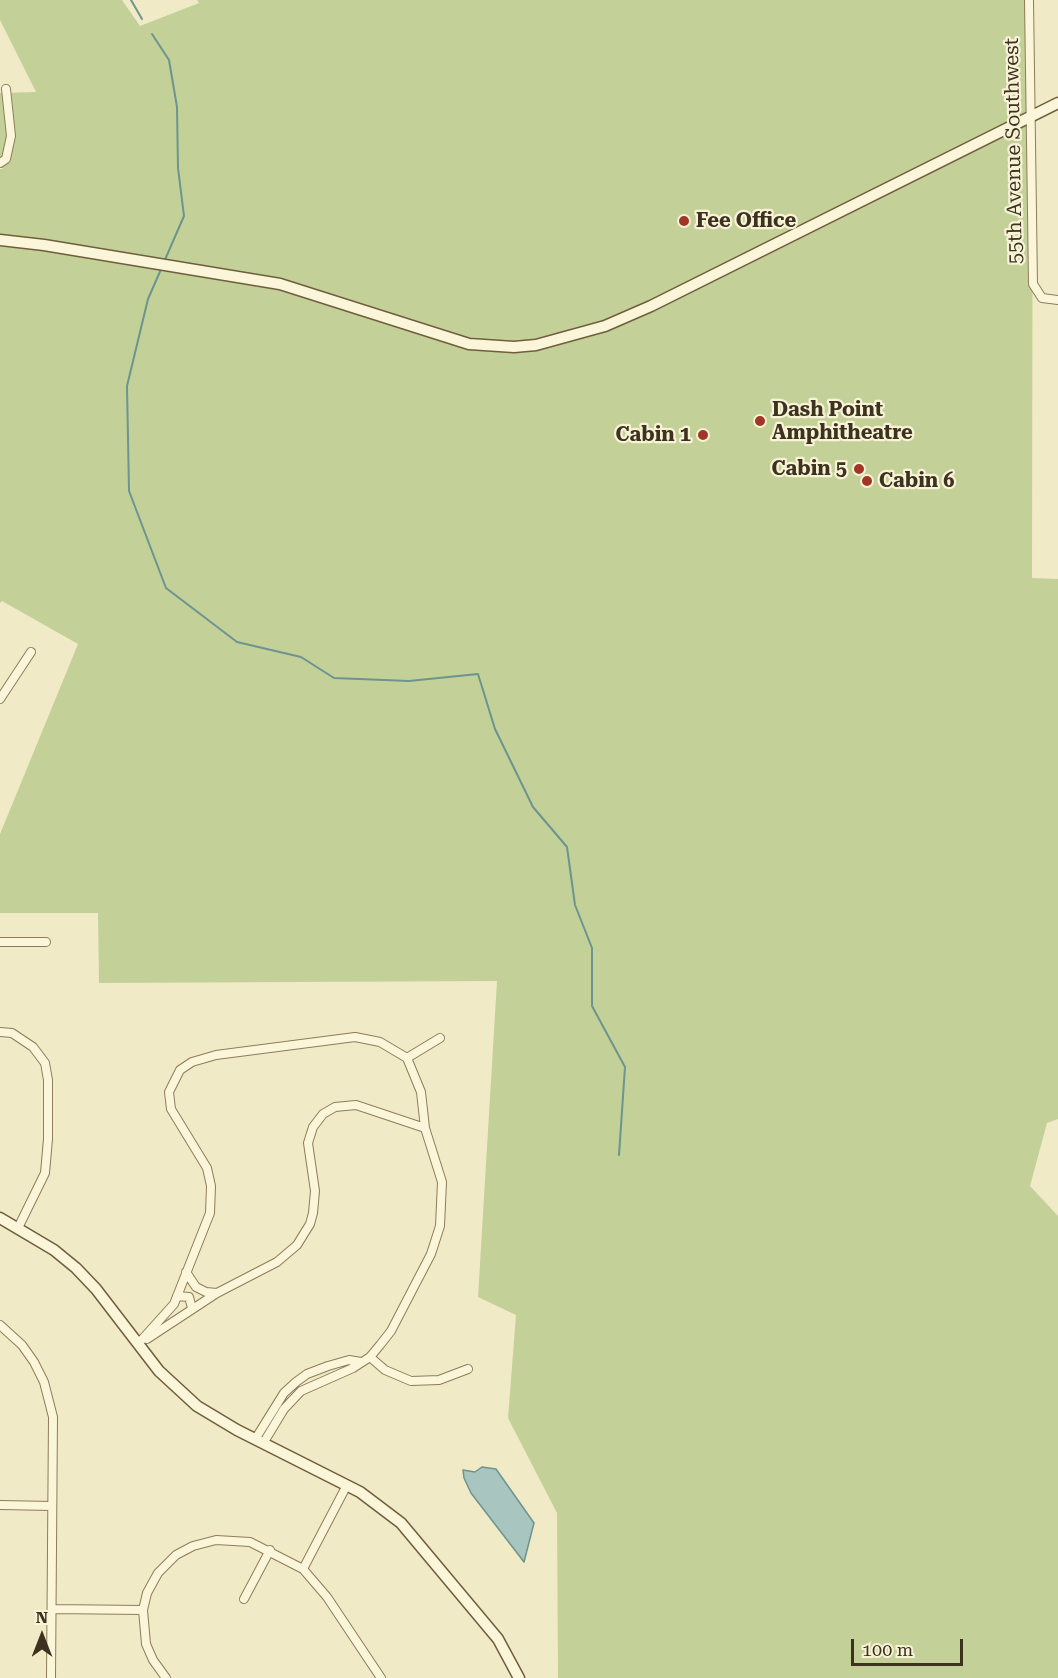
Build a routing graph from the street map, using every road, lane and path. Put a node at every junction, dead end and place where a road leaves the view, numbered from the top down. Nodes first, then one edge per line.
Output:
1 (1029, 0) edge
2 (6, 89) dead end
3 (1058, 103) edge
4 (1032, 116) junction
5 (0, 162) edge
6 (0, 240) edge
7 (1058, 300) edge
8 (31, 652) dead end
9 (0, 699) edge
10 (0, 942) edge
11 (46, 942) dead end
12 (0, 1032) edge
13 (440, 1038) dead end
14 (407, 1058) junction
15 (425, 1128) junction
16 (0, 1218) edge
17 (18, 1228) junction
18 (186, 1272) junction
19 (218, 1293) junction
20 (177, 1296) junction
21 (192, 1308) junction
22 (0, 1325) edge
23 (138, 1344) junction
24 (370, 1357) junction
25 (361, 1362) junction
26 (468, 1369) dead end
27 (260, 1440) junction
28 (348, 1485) junction
29 (0, 1505) edge
30 (52, 1506) junction
31 (270, 1550) junction
32 (303, 1569) junction
33 (244, 1599) dead end
34 (52, 1609) junction
35 (143, 1610) junction
36 (165, 1677) edge
37 (51, 1678) edge
38 (381, 1678) edge
39 (519, 1678) edge

1 - 4 street, 55th Avenue Southwest
2 - 5 street
3 - 4 main road
4 - 6 main road
4 - 7 street, 55th Avenue Southwest
8 - 9 street
10 - 11 street
12 - 17 street
13 - 14 street
14 - 15 street
14 - 18 street
15 - 19 street
15 - 24 street
16 - 17 main road
17 - 23 main road
18 - 19 street
18 - 20 street
19 - 21 street
20 - 21 street
20 - 23 street
21 - 23 street
22 - 30 street
23 - 27 main road
24 - 25 street
24 - 26 street
25 - 27 street
25 - 27 street
27 - 28 main road
28 - 32 street
28 - 39 main road
29 - 30 street
30 - 34 street
31 - 32 street
31 - 33 street
31 - 35 street
32 - 38 street
34 - 35 street
34 - 37 street
35 - 36 street

